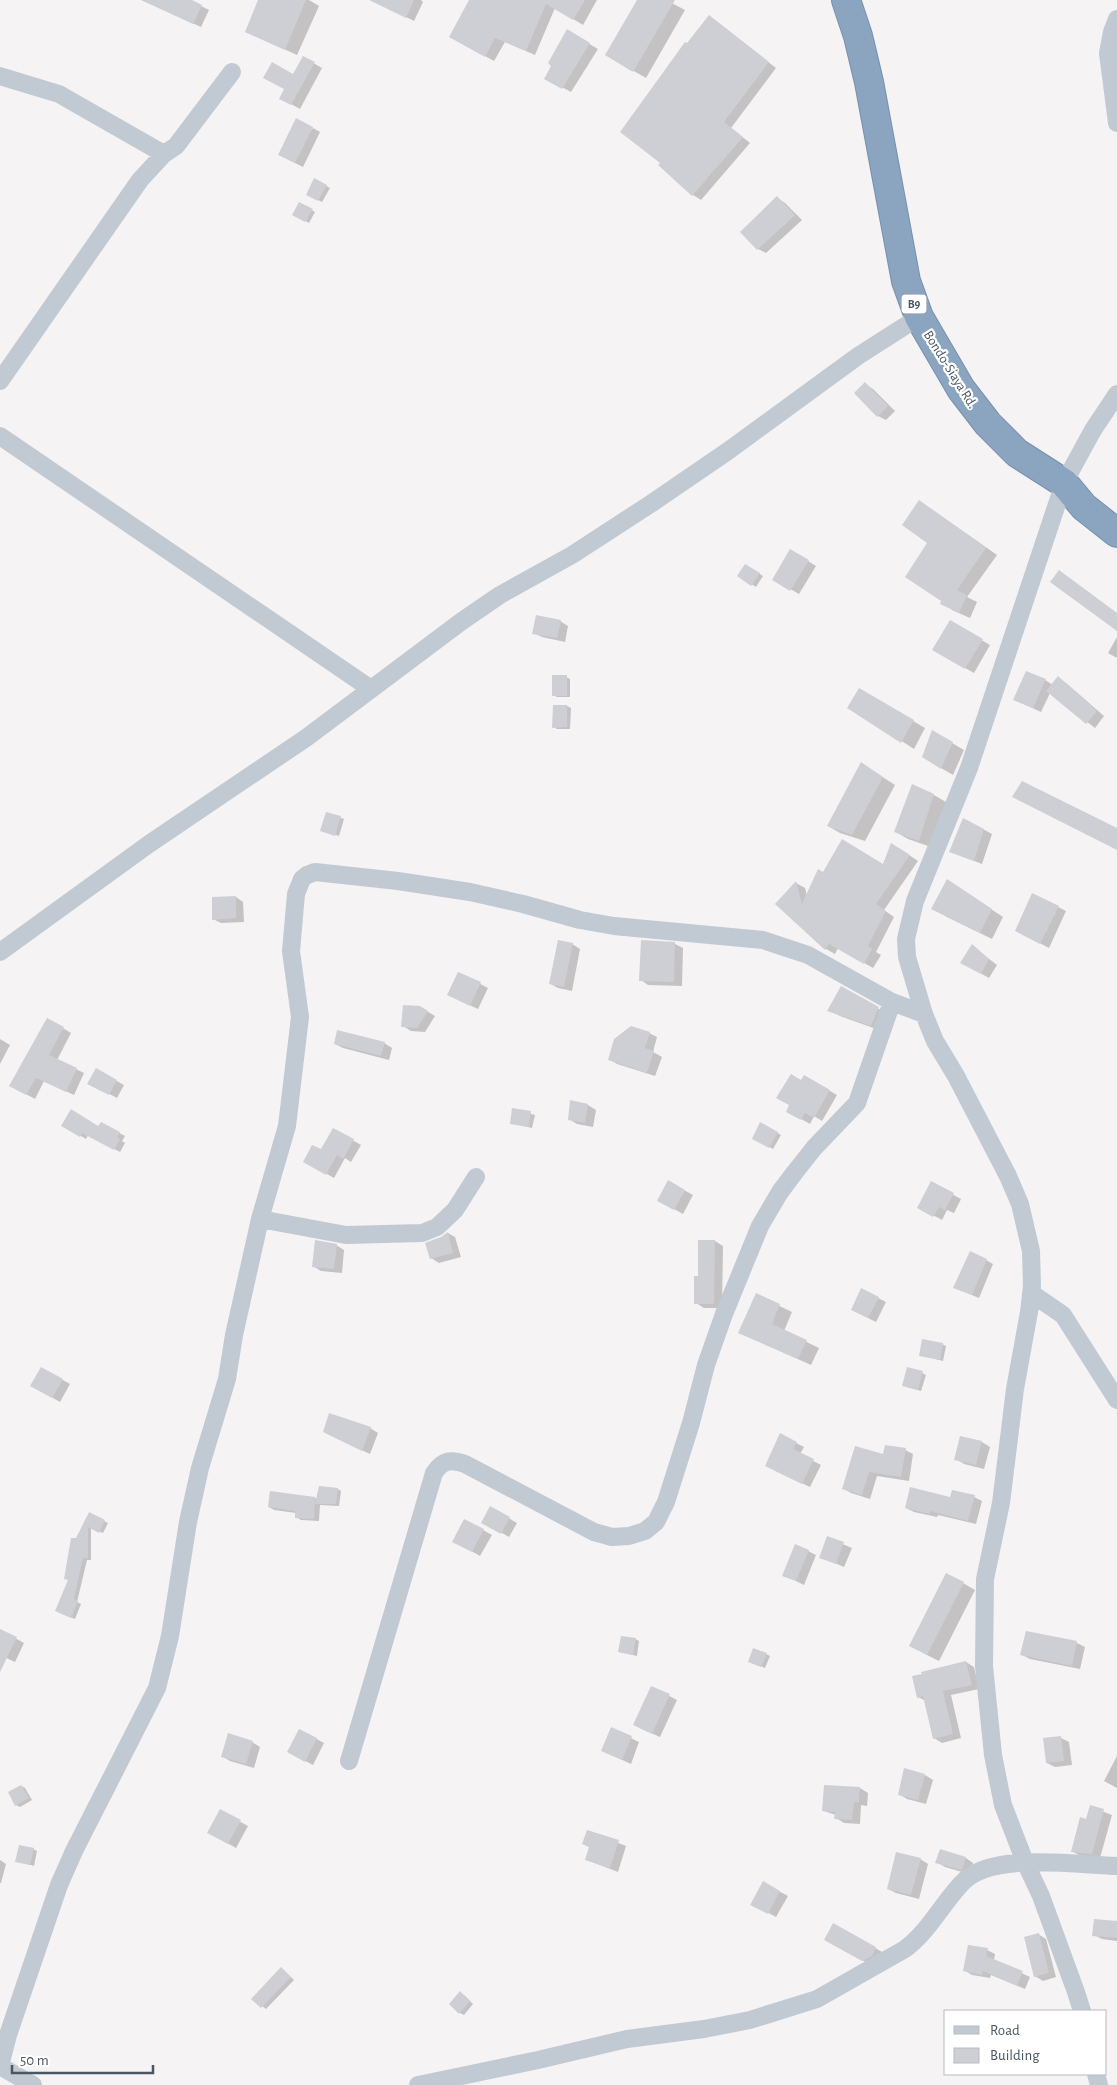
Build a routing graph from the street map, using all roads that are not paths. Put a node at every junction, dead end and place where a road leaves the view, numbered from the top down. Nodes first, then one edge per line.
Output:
1 (846, 0) edge
2 (1117, 18) edge
3 (232, 72) dead end
4 (0, 76) edge
5 (1117, 124) edge
6 (164, 154) junction
7 (919, 317) junction
8 (0, 381) edge
9 (1117, 394) edge
10 (0, 436) edge
11 (1064, 483) junction
12 (1117, 533) edge
13 (371, 689) junction
14 (0, 952) edge
15 (892, 1002) junction
16 (924, 1014) junction
17 (476, 1177) dead end
18 (260, 1219) junction
19 (1031, 1293) junction
20 (1117, 1400) edge
21 (349, 1761) dead end
22 (1025, 1862) junction
23 (1117, 1866) edge
24 (1082, 2010) edge
25 (0, 2066) edge
26 (33, 2085) edge
27 (418, 2085) edge

1 - 7 highway, Bondo-Siaya Rd. / B9
2 - 5 street
3 - 6 street
4 - 6 street
6 - 8 street
7 - 11 highway, Bondo-Siaya Rd. / B9
7 - 13 street
9 - 11 street
10 - 13 street
11 - 12 highway, Bondo-Siaya Rd. / B9
11 - 16 street
13 - 14 street
15 - 16 street
15 - 18 street
15 - 21 street
16 - 19 street
17 - 18 street
18 - 25 street
19 - 20 street
19 - 22 street
22 - 23 street
22 - 24 street
22 - 27 street
25 - 26 street

